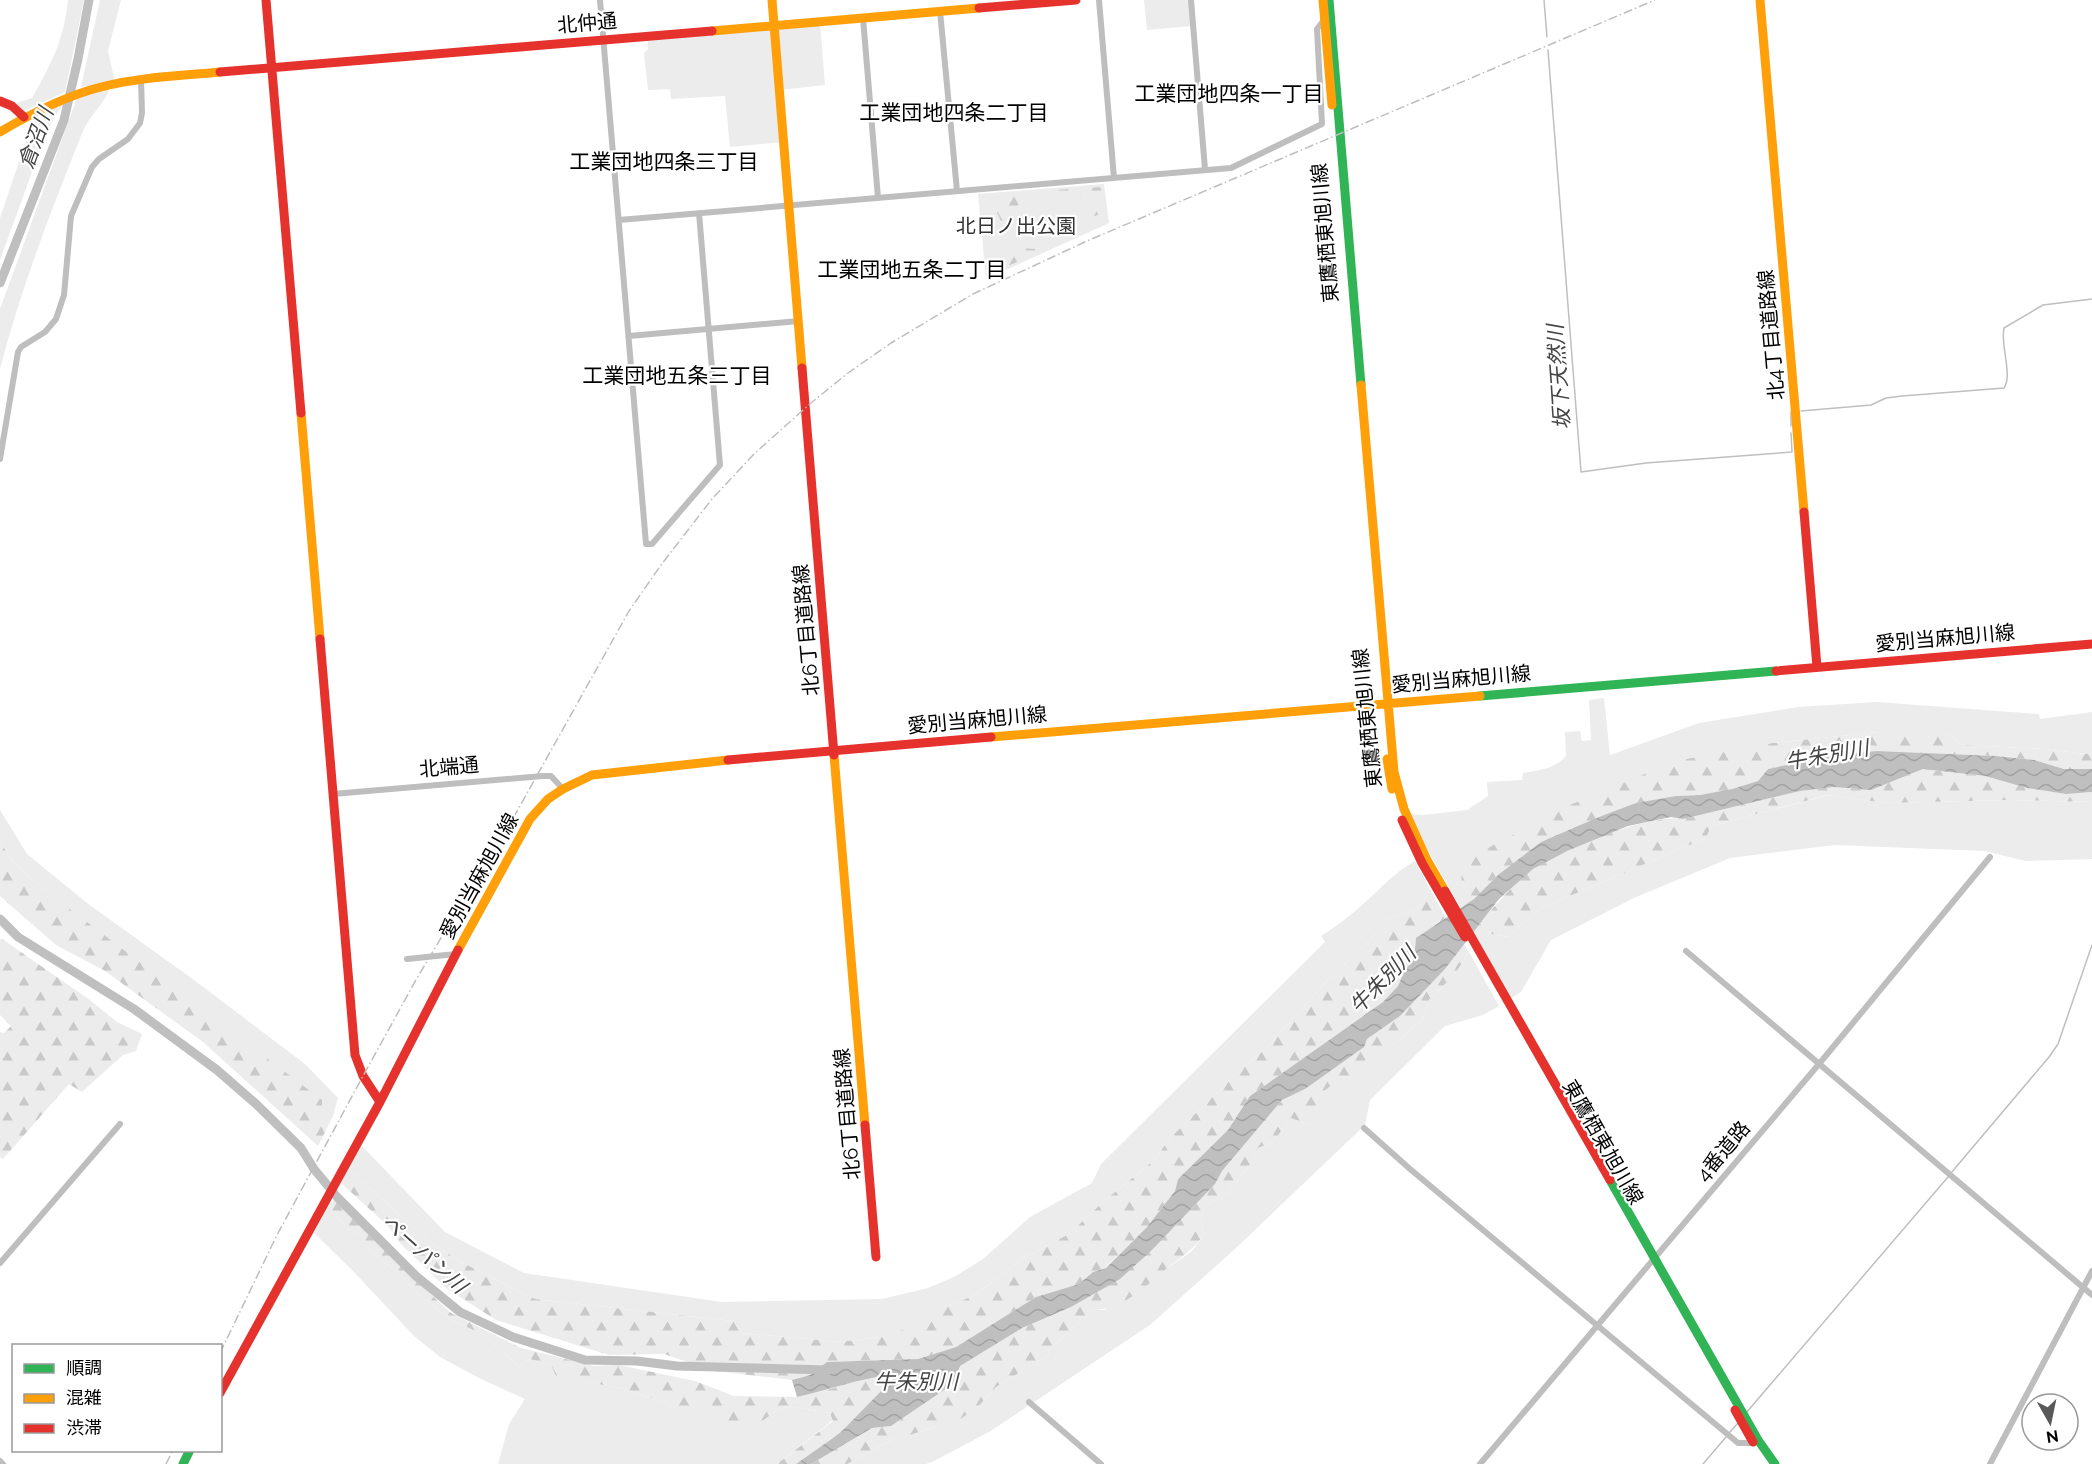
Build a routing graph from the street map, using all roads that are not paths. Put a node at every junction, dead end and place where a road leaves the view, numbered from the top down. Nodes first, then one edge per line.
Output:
1 (266, 0) edge
2 (600, 0) edge
3 (772, 0) edge
4 (1076, 0) edge
5 (1099, 0) edge
6 (1191, 0) edge
7 (1323, 0) edge
8 (1329, 0) edge
9 (1760, 0) edge
10 (940, 11) junction
11 (863, 18) junction
12 (1324, 20) junction
13 (774, 26) junction
14 (603, 40) junction
15 (272, 67) junction
16 (141, 79) junction
17 (0, 101) edge
18 (24, 117) junction
19 (0, 132) edge
20 (1338, 136) junction
21 (1205, 170) junction
22 (1114, 178) junction
23 (957, 191) junction
24 (878, 198) junction
25 (789, 205) junction
26 (699, 213) junction
27 (619, 220) junction
28 (799, 321) junction
29 (709, 329) junction
30 (629, 336) junction
31 (0, 459) edge
32 (2092, 644) edge
33 (1817, 667) junction
34 (1385, 704) junction
35 (834, 750) junction
36 (563, 789) junction
37 (333, 794) junction
38 (1990, 857) dead end
39 (1686, 951) dead end
40 (456, 954) junction
41 (407, 958) dead end
42 (1820, 1064) junction
43 (380, 1102) junction
44 (120, 1124) dead end
45 (1364, 1128) dead end
46 (876, 1257) dead end
47 (1652, 1260) junction
48 (0, 1263) edge
49 (2092, 1271) edge
50 (2083, 1287) junction
51 (2092, 1295) edge
52 (1598, 1324) junction
53 (222, 1389) edge
54 (1029, 1402) dead end
55 (1756, 1442) junction
56 (1101, 1464) edge
57 (1480, 1464) edge
58 (1768, 1464) edge
59 (1775, 1464) edge
60 (1990, 1464) edge

1 - 15 street
2 - 14 street
3 - 13 street, 北6丁目道路線
4 - 10 street, 北仲通
5 - 22 street
6 - 21 street
7 - 12 street, 東鷹栖東旭川線
8 - 20 street, 東鷹栖東旭川線
9 - 33 street, 北4丁目道路線
10 - 11 street, 北仲通
10 - 23 street
11 - 13 street, 北仲通
11 - 24 street
12 - 20 street, 東鷹栖東旭川線
12 - 21 street
13 - 14 street, 北仲通
13 - 25 street, 北6丁目道路線
14 - 15 street, 北仲通
14 - 27 street
15 - 16 street, 北仲通
15 - 37 street
16 - 18 street, 北仲通
16 - 31 street
17 - 18 street
18 - 19 street, 北仲通
20 - 34 street, 東鷹栖東旭川線
21 - 22 street
22 - 23 street
23 - 24 street
24 - 25 street
25 - 26 street
25 - 28 street, 北6丁目道路線
26 - 27 street
26 - 29 street
27 - 30 street
28 - 29 street
28 - 35 street, 北6丁目道路線
29 - 30 street
29 - 30 street
32 - 33 street, 愛別当麻旭川線
33 - 34 street, 愛別当麻旭川線
34 - 35 street, 愛別当麻旭川線
34 - 47 street, 東鷹栖東旭川線
35 - 36 street, 愛別当麻旭川線
35 - 46 street, 北6丁目道路線
36 - 37 street, 北端通
36 - 40 street, 愛別当麻旭川線
37 - 43 street
38 - 42 street, 4番道路
39 - 42 street
40 - 41 street
40 - 43 street, 愛別当麻旭川線
42 - 47 street, 4番道路
42 - 50 street
43 - 53 street, 愛別当麻旭川線
44 - 48 street
45 - 52 street
47 - 52 street, 4番道路
47 - 55 street, 東鷹栖東旭川線
49 - 50 street
50 - 51 street
50 - 60 street
52 - 55 street
52 - 57 street, 4番道路
54 - 56 street
55 - 58 street
55 - 59 street

